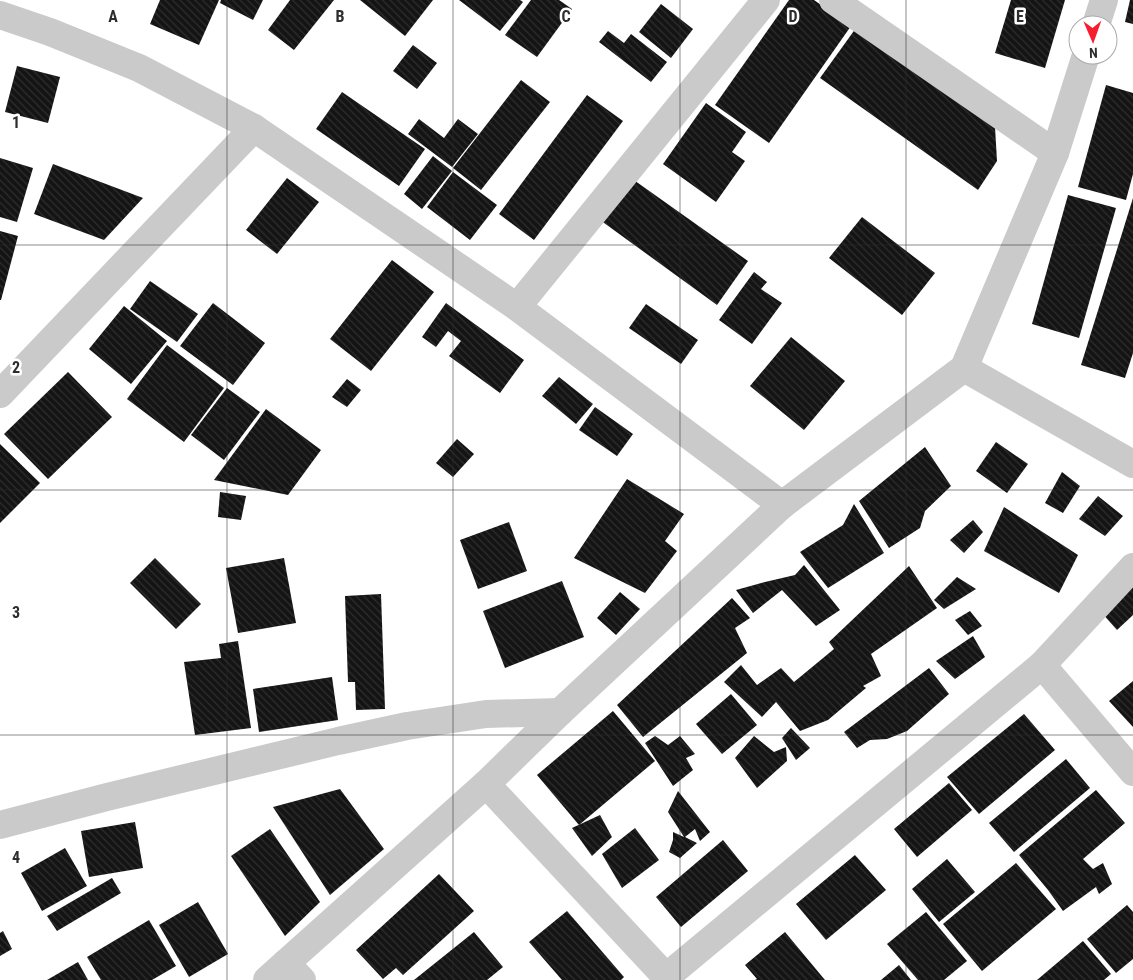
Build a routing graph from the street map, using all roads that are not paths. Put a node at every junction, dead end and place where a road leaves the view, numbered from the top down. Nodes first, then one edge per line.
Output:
1 (766, 0) edge
2 (833, 0) edge
3 (1104, 0) edge
4 (1099, 15) edge
5 (0, 16) edge
6 (1083, 65) edge
7 (254, 128) junction
8 (1055, 153) junction
9 (517, 307) junction
10 (964, 368) junction
11 (0, 394) edge
12 (1133, 464) edge
13 (782, 505) junction
14 (1133, 566) edge
15 (1042, 665) junction
16 (560, 712) junction
17 (1133, 772) edge
18 (486, 784) junction
19 (0, 825) edge
20 (285, 974) edge
21 (668, 978) edge

1 - 9 street
2 - 8 street
3 - 4 street
5 - 7 street
6 - 8 street
7 - 9 street
7 - 11 street
8 - 10 street
9 - 13 street
10 - 12 street
10 - 13 street
13 - 16 street
14 - 15 street
15 - 17 street
15 - 21 street
16 - 18 street
16 - 19 street
18 - 20 street
18 - 21 street

